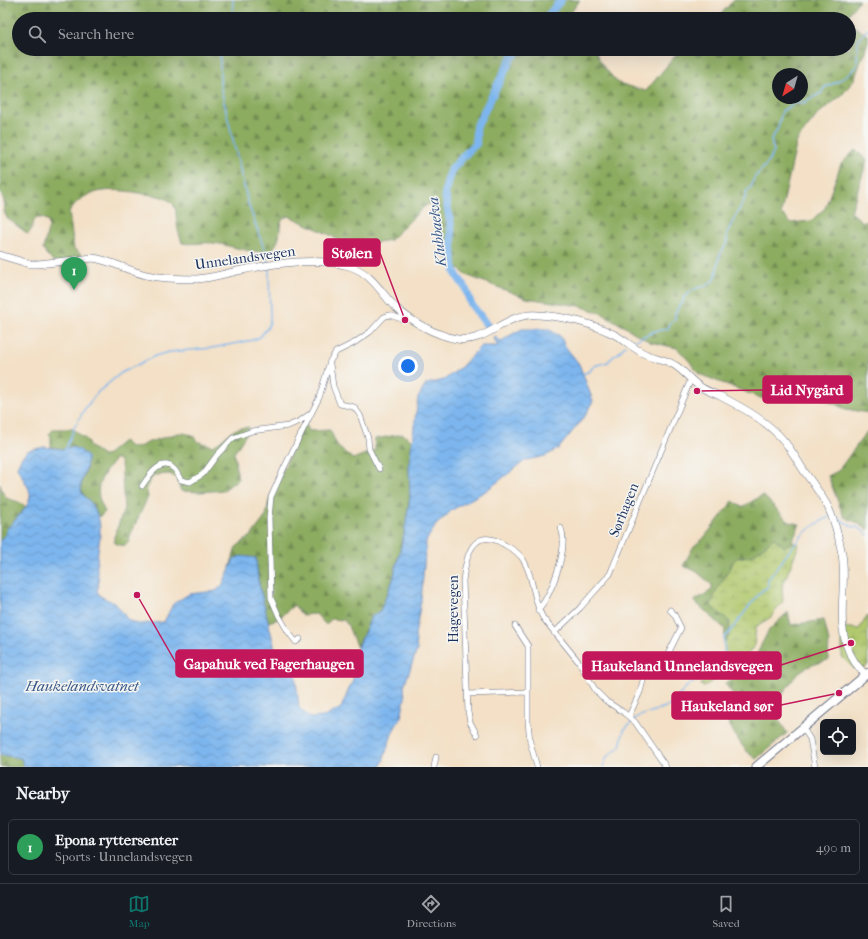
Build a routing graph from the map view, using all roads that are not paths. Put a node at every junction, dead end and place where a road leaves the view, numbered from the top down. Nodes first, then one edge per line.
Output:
1 (0, 255) edge
2 (406, 316) junction
3 (330, 361) junction
4 (690, 379) junction
5 (312, 412) junction
6 (378, 470) dead end
7 (142, 486) dead end
8 (561, 528) dead end
9 (538, 610) junction
10 (670, 610) dead end
11 (515, 626) dead end
12 (554, 633) junction
13 (300, 639) dead end
14 (867, 674) edge
15 (527, 692) junction
16 (467, 694) junction
17 (632, 719) junction
18 (804, 728) junction
19 (477, 735) dead end
20 (436, 757) dead end
21 (434, 767) edge
22 (537, 767) edge
23 (666, 767) edge
24 (756, 767) edge
25 (815, 767) edge

1 - 2 main road, Unnelandsvegen
2 - 3 street
2 - 4 main road, Unnelandsvegen
3 - 5 street
3 - 6 street
4 - 12 street, Sørhagen
4 - 14 main road, Unnelandsvegen
5 - 7 street
5 - 13 street
8 - 9 street
9 - 12 street, Hagevegen
9 - 16 street, Hagevegen
10 - 17 street
11 - 15 street
12 - 17 street, Hagevegen
14 - 18 main road
15 - 16 street
15 - 22 street
16 - 19 street, Hagevegen
17 - 23 street, Hagevegen
18 - 24 main road
18 - 25 street
20 - 21 street

